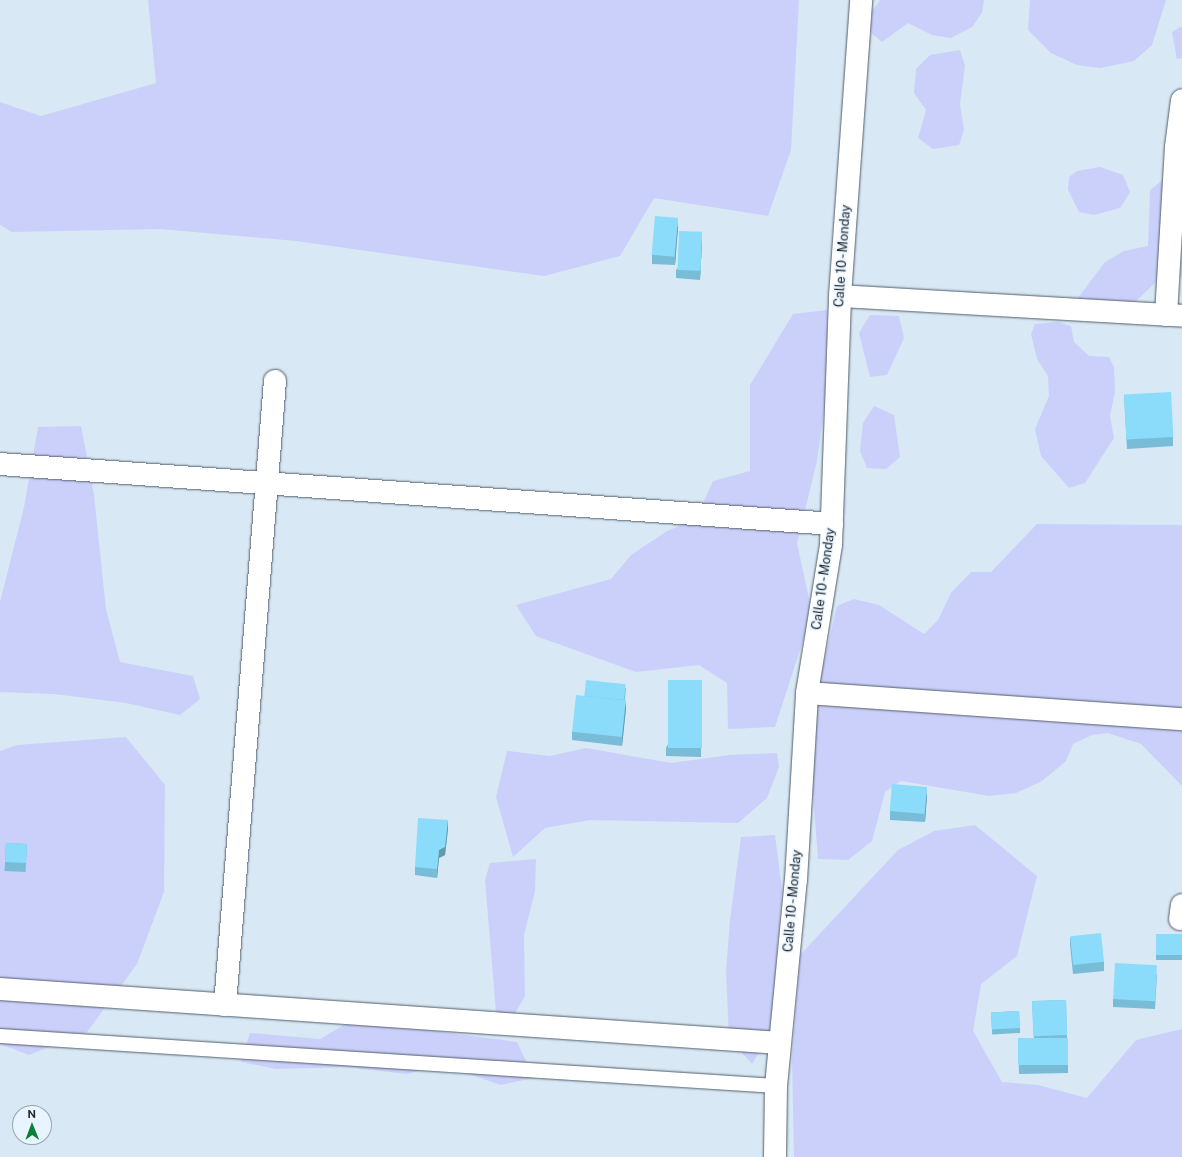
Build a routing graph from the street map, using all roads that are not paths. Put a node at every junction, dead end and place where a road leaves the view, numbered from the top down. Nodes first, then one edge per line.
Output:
1 (861, 0) edge
2 (1182, 100) edge
3 (840, 296) junction
4 (1174, 316) edge
5 (275, 381) dead end
6 (0, 464) edge
7 (267, 483) junction
8 (832, 524) junction
9 (807, 693) junction
10 (1182, 719) edge
11 (0, 989) edge
12 (225, 1005) junction
13 (0, 1036) edge
14 (780, 1043) junction
15 (776, 1086) junction
16 (775, 1157) edge

1 - 3 street, Calle 10 - Monday
2 - 4 street
3 - 4 street
3 - 8 street, Calle 10 - Monday
5 - 7 street
6 - 7 street
7 - 8 street
7 - 12 street
8 - 9 street, Calle 10 - Monday
9 - 10 street
9 - 14 street, Calle 10 - Monday
11 - 12 street
12 - 14 street
13 - 15 lane
14 - 15 street, Calle 10 - Monday
15 - 16 street, Calle 10 - Monday

